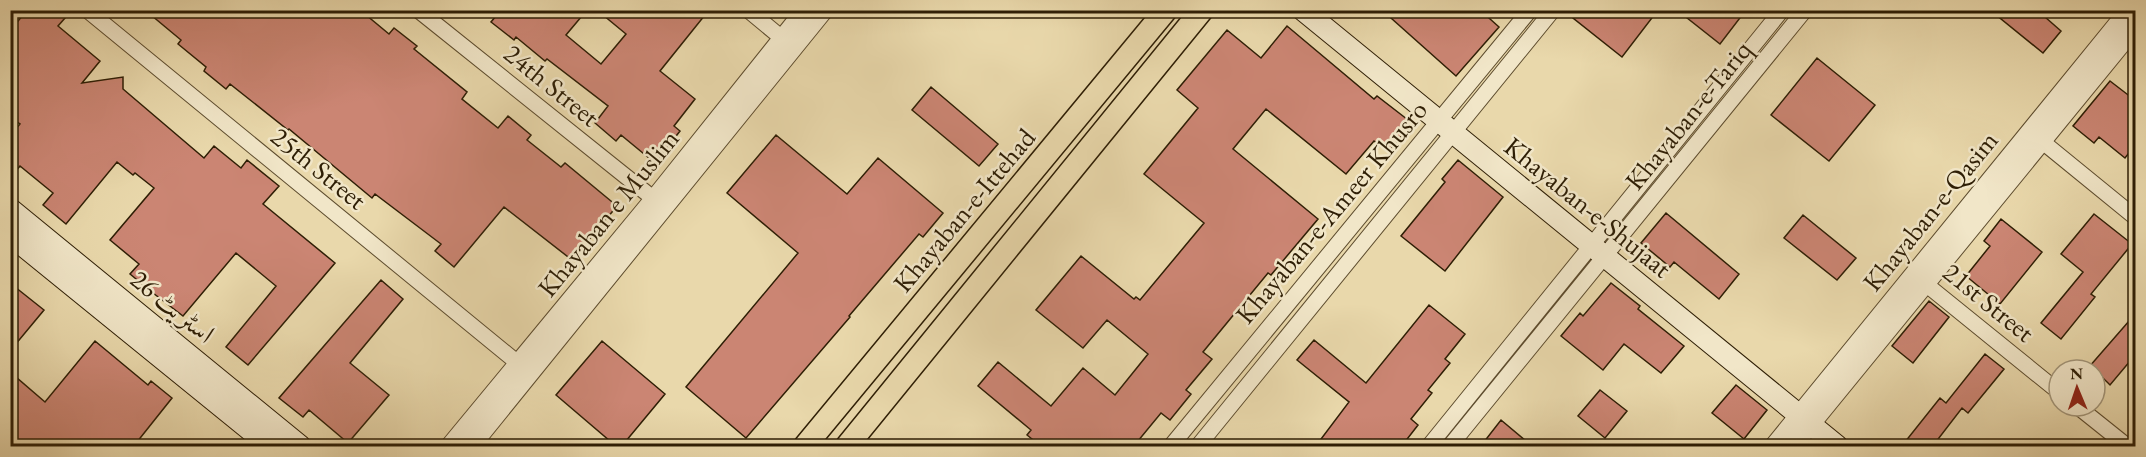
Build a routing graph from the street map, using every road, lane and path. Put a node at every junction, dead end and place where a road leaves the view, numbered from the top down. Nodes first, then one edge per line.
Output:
1 (87, 10) edge
2 (418, 10) edge
3 (748, 10) edge
4 (805, 10) edge
5 (824, 10) edge
6 (1166, 10) edge
7 (1202, 10) edge
8 (1303, 10) edge
9 (1530, 10) edge
10 (1553, 10) edge
11 (1782, 10) edge
12 (1805, 10) edge
13 (2129, 10) edge
14 (2136, 26) edge
15 (783, 39) junction
16 (722, 126) junction
17 (1446, 128) junction
18 (2036, 136) junction
19 (654, 199) junction
20 (10, 209) edge
21 (2136, 218) edge
22 (10, 235) edge
23 (1598, 252) junction
24 (1920, 279) junction
25 (519, 364) junction
26 (2047, 382) edge
27 (2092, 418) edge
28 (1805, 420) junction
29 (1176, 443) edge
30 (270, 447) edge
31 (300, 447) edge
32 (450, 447) edge
33 (471, 447) edge
34 (805, 447) edge
35 (847, 447) edge
36 (1198, 447) edge
37 (1429, 447) edge
38 (1450, 447) edge
39 (1774, 447) edge
40 (1792, 447) edge
41 (1837, 447) edge
42 (2127, 447) edge

1 - 25 street, 25th Street
2 - 19 street, 24th Street
3 - 15 street
4 - 15 street, Khayaban e Muslim
5 - 16 street, Khayaban e Muslim
6 - 34 main road, Khayaban-e-Ittehad
7 - 35 main road
8 - 17 main road, Khayaban-e-Shujaat
9 - 17 street, Khayaban-e-Ameer Khusro
10 - 17 street, Khayaban-e-Ameer Khusro
11 - 23 street, Khayaban-e-Tariq
12 - 23 street, Khayaban-e-Tariq
13 - 18 street, Khayaban-e-Qasim
14 - 18 street, Khayaban-e-Qasim
15 - 16 street, Khayaban e Muslim
16 - 19 street, Khayaban e Muslim
16 - 33 street, Khayaban e Muslim
17 - 23 main road, Khayaban-e-Shujaat
17 - 29 street, Khayaban-e-Ameer Khusro
17 - 36 street, Khayaban-e-Ameer Khusro
18 - 21 street
18 - 24 street, Khayaban-e-Qasim
19 - 25 street, Khayaban e Muslim
20 - 31 main road, اسٹریٹ 26
22 - 30 main road, اسٹریٹ 26
23 - 28 main road, Khayaban-e-Shujaat
23 - 37 street, Khayaban-e-Tariq
23 - 38 street, Khayaban-e-Tariq
24 - 26 street, 21st Street
24 - 28 street, Khayaban-e-Qasim
25 - 32 street, Khayaban e Muslim
27 - 42 street
28 - 39 street, Khayaban-e-Qasim
28 - 40 street, Khayaban-e-Qasim
28 - 41 main road, Khayaban-e-Shujaat

